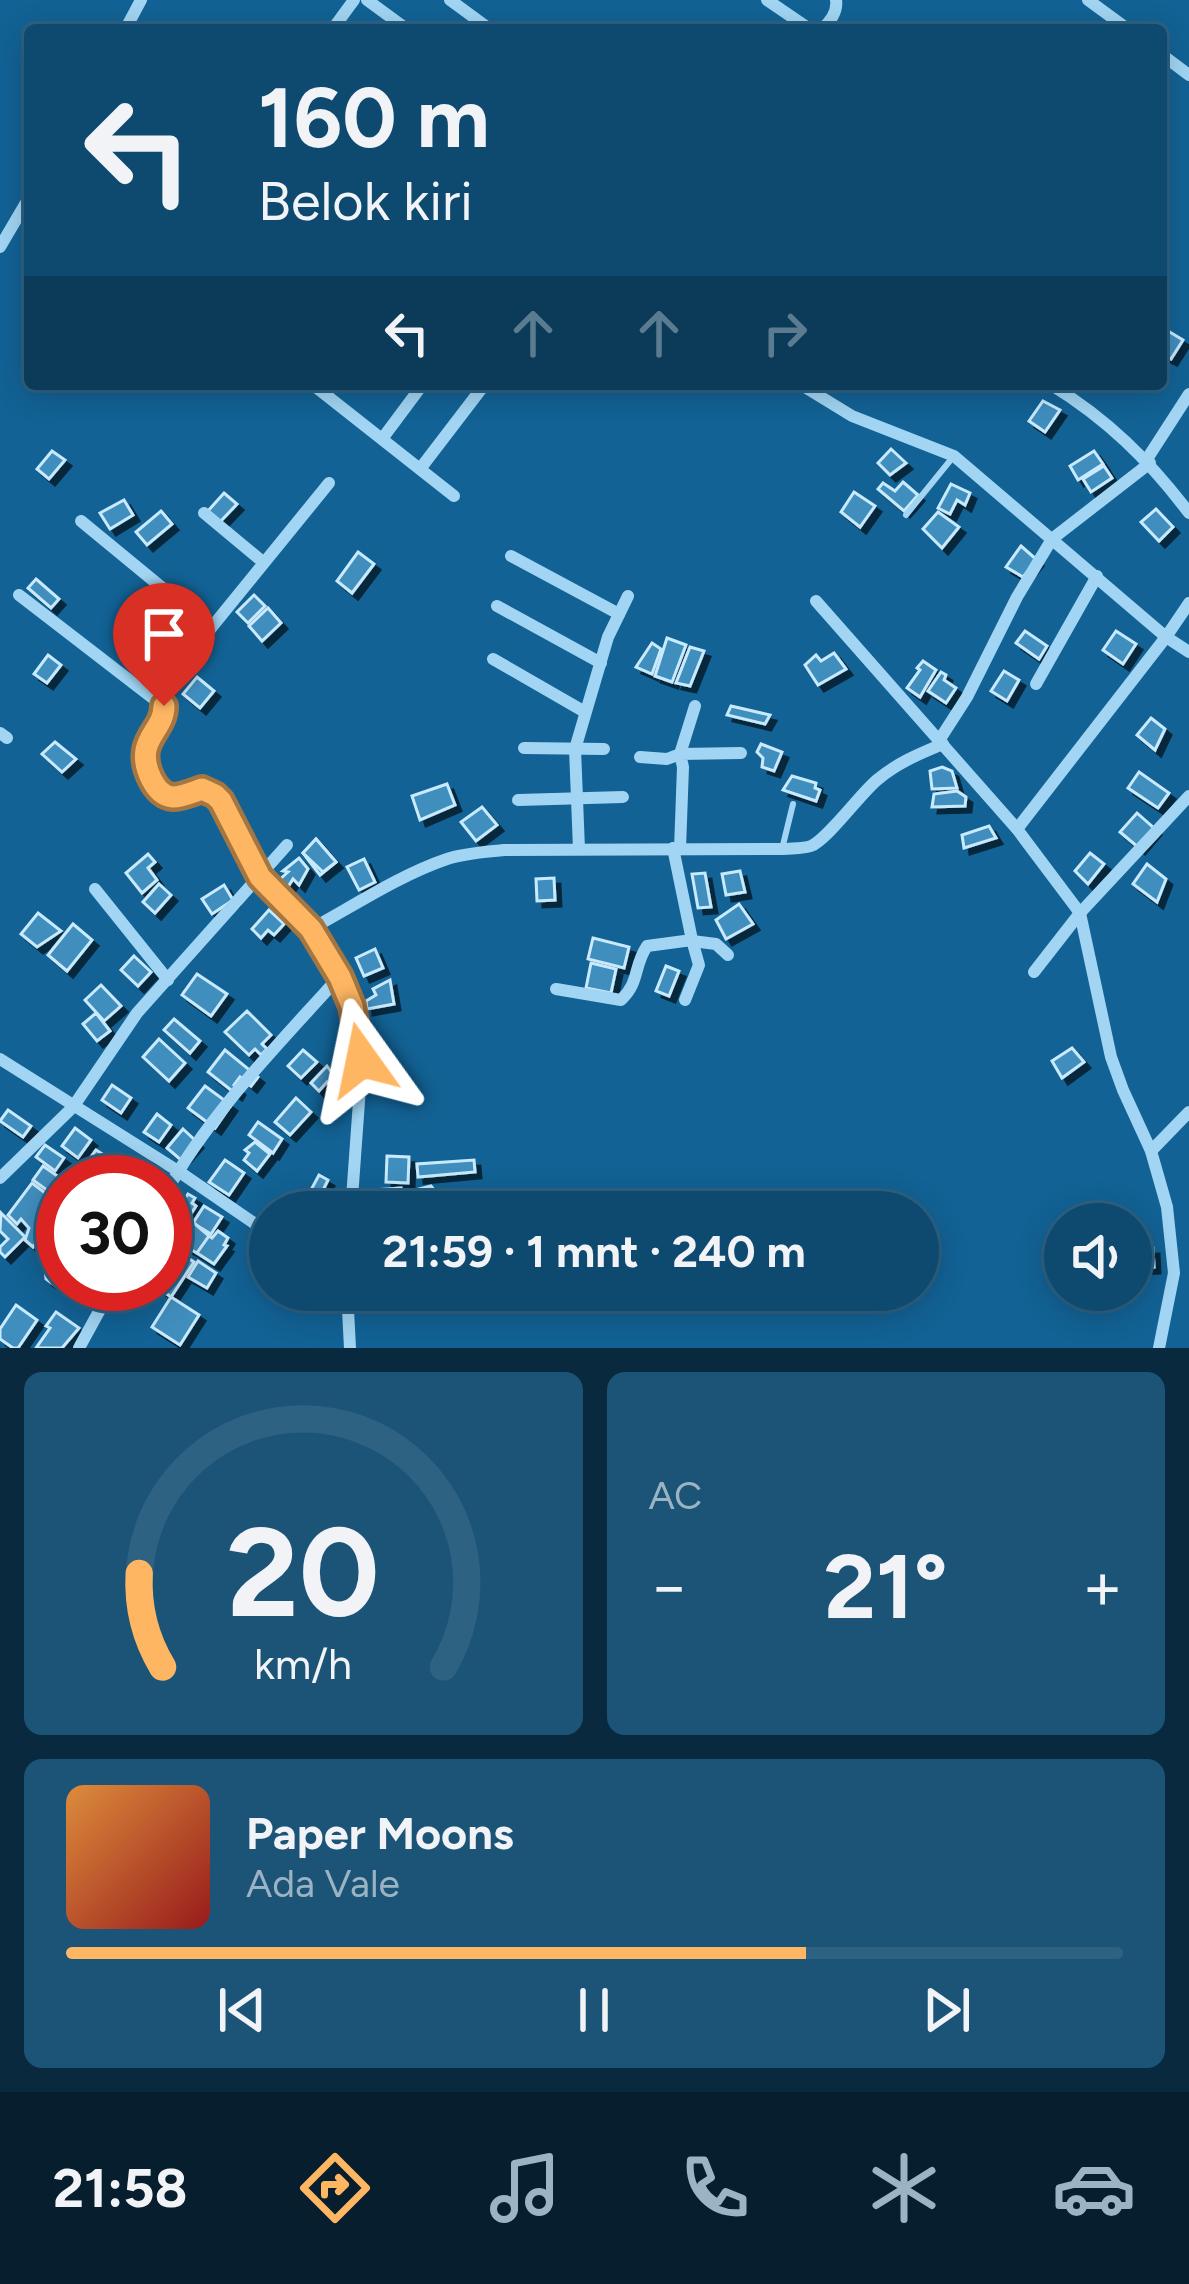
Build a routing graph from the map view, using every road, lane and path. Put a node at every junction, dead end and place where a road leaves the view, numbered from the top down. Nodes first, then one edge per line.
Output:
1 (367, 0) edge
2 (450, 0) edge
3 (767, 0) edge
4 (1088, 0) edge
5 (400, 24) edge
6 (483, 24) edge
7 (805, 24) edge
8 (1121, 24) edge
9 (24, 210) edge
10 (0, 248) edge
11 (320, 390) edge
12 (419, 390) edge
13 (480, 390) edge
14 (810, 390) edge
15 (1058, 390) edge
16 (1189, 394) edge
17 (382, 440) junction
18 (954, 456) junction
19 (1148, 461) junction
20 (420, 470) junction
21 (329, 483) dead end
22 (1189, 487) edge
23 (454, 496) dead end
24 (1179, 500) junction
25 (204, 513) dead end
26 (1189, 513) edge
27 (906, 515) dead end
28 (81, 520) dead end
29 (1052, 539) junction
30 (511, 556) dead end
31 (263, 562) junction
32 (1097, 576) junction
33 (19, 595) dead end
34 (628, 596) dead end
35 (816, 601) dead end
36 (1189, 603) edge
37 (497, 606) dead end
38 (619, 614) junction
39 (211, 628) junction
40 (1166, 637) junction
41 (1189, 652) edge
42 (493, 659) dead end
43 (601, 663) junction
44 (1036, 684) dead end
45 (155, 697) junction
46 (695, 706) dead end
47 (585, 712) junction
48 (942, 742) junction
49 (524, 748) dead end
50 (575, 749) junction
51 (604, 749) dead end
52 (742, 753) dead end
53 (680, 754) junction
54 (640, 758) dead end
55 (1189, 796) edge
56 (623, 797) dead end
57 (576, 799) junction
58 (518, 800) dead end
59 (793, 804) dead end
60 (1016, 829) junction
61 (287, 845) dead end
62 (676, 849) junction
63 (782, 849) junction
64 (579, 850) junction
65 (260, 877) junction
66 (95, 890) dead end
67 (1080, 913) junction
68 (311, 929) junction
69 (692, 941) junction
70 (728, 955) dead end
71 (1034, 972) dead end
72 (340, 977) junction
73 (168, 980) junction
74 (556, 988) dead end
75 (685, 1000) dead end
76 (0, 1058) edge
77 (73, 1108) junction
78 (1189, 1112) edge
79 (1151, 1151) junction
80 (151, 1155) edge
81 (190, 1155) edge
82 (0, 1178) edge
83 (192, 1181) edge
84 (353, 1191) edge
85 (249, 1220) edge
86 (99, 1311) edge
87 (348, 1311) edge
88 (79, 1348) edge
89 (350, 1348) edge
90 (1159, 1348) edge

1 - 5 street
2 - 6 street
3 - 7 street
4 - 8 street
9 - 10 street
11 - 17 street
12 - 17 street
13 - 20 street
14 - 18 street
15 - 19 street
16 - 19 street
17 - 20 street
18 - 27 lane
18 - 29 street
19 - 24 street
19 - 29 street
20 - 23 street
21 - 31 street
22 - 24 street
24 - 26 street
25 - 31 street
28 - 39 street
29 - 32 street
29 - 48 street
30 - 38 street
31 - 39 street
32 - 40 street
32 - 44 street
33 - 45 street
34 - 38 street
35 - 48 street
36 - 40 street
37 - 43 street
38 - 43 street
39 - 45 street
40 - 41 street
40 - 60 street
42 - 47 street
43 - 47 street
45 - 65 street
46 - 53 street
47 - 50 street
48 - 60 street
48 - 63 street
49 - 50 street
50 - 51 street
50 - 57 street
52 - 53 street
53 - 54 street
53 - 62 street
55 - 67 street
56 - 57 street
57 - 58 street
57 - 64 street
59 - 63 lane
60 - 67 street
61 - 65 street
62 - 63 street
62 - 64 street
62 - 69 street
64 - 68 street
65 - 68 street
65 - 73 street
66 - 73 street
67 - 71 street
67 - 79 street
68 - 72 street
69 - 70 street
69 - 74 street
69 - 75 street
72 - 81 street
72 - 84 street
73 - 77 street
76 - 77 street
77 - 80 street
77 - 82 street
78 - 79 street
79 - 90 street
83 - 85 street
86 - 88 street
87 - 89 street

